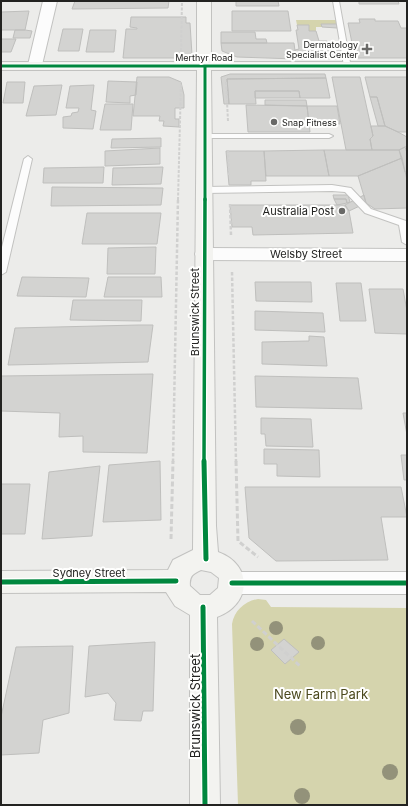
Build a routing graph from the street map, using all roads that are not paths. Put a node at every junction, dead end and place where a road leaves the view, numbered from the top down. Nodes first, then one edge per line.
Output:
1 (50, 1) edge
2 (204, 1) edge
3 (336, 1) edge
4 (1, 66) edge
5 (35, 66) junction
6 (205, 66) junction
7 (348, 66) junction
8 (407, 66) edge
9 (205, 136) junction
10 (329, 136) dead end
11 (28, 159) dead end
12 (204, 190) junction
13 (398, 210) dead end
14 (403, 223) junction
15 (407, 242) edge
16 (204, 254) junction
17 (407, 255) edge
18 (1, 272) edge
19 (206, 559) junction
20 (176, 581) junction
21 (1, 582) edge
22 (232, 583) junction
23 (407, 583) edge
24 (203, 607) junction
25 (205, 805) edge

1 - 5 street
2 - 6 main road, Brunswick Street
3 - 7 lane
4 - 5 main road, Merthyr Road
5 - 6 main road, Merthyr Road
6 - 7 main road, Merthyr Road
6 - 9 main road, Brunswick Street
7 - 8 main road, Merthyr Road
9 - 10 lane
9 - 12 main road, Brunswick Street
11 - 18 lane
12 - 14 lane
12 - 16 main road, Brunswick Street
13 - 14 lane
14 - 15 lane
16 - 17 street, Welsby Street
16 - 19 main road, Brunswick Street
19 - 20 main road
19 - 22 main road
20 - 21 main road, Sydney Street
20 - 24 main road
22 - 23 street
22 - 24 main road
24 - 25 main road, Brunswick Street

